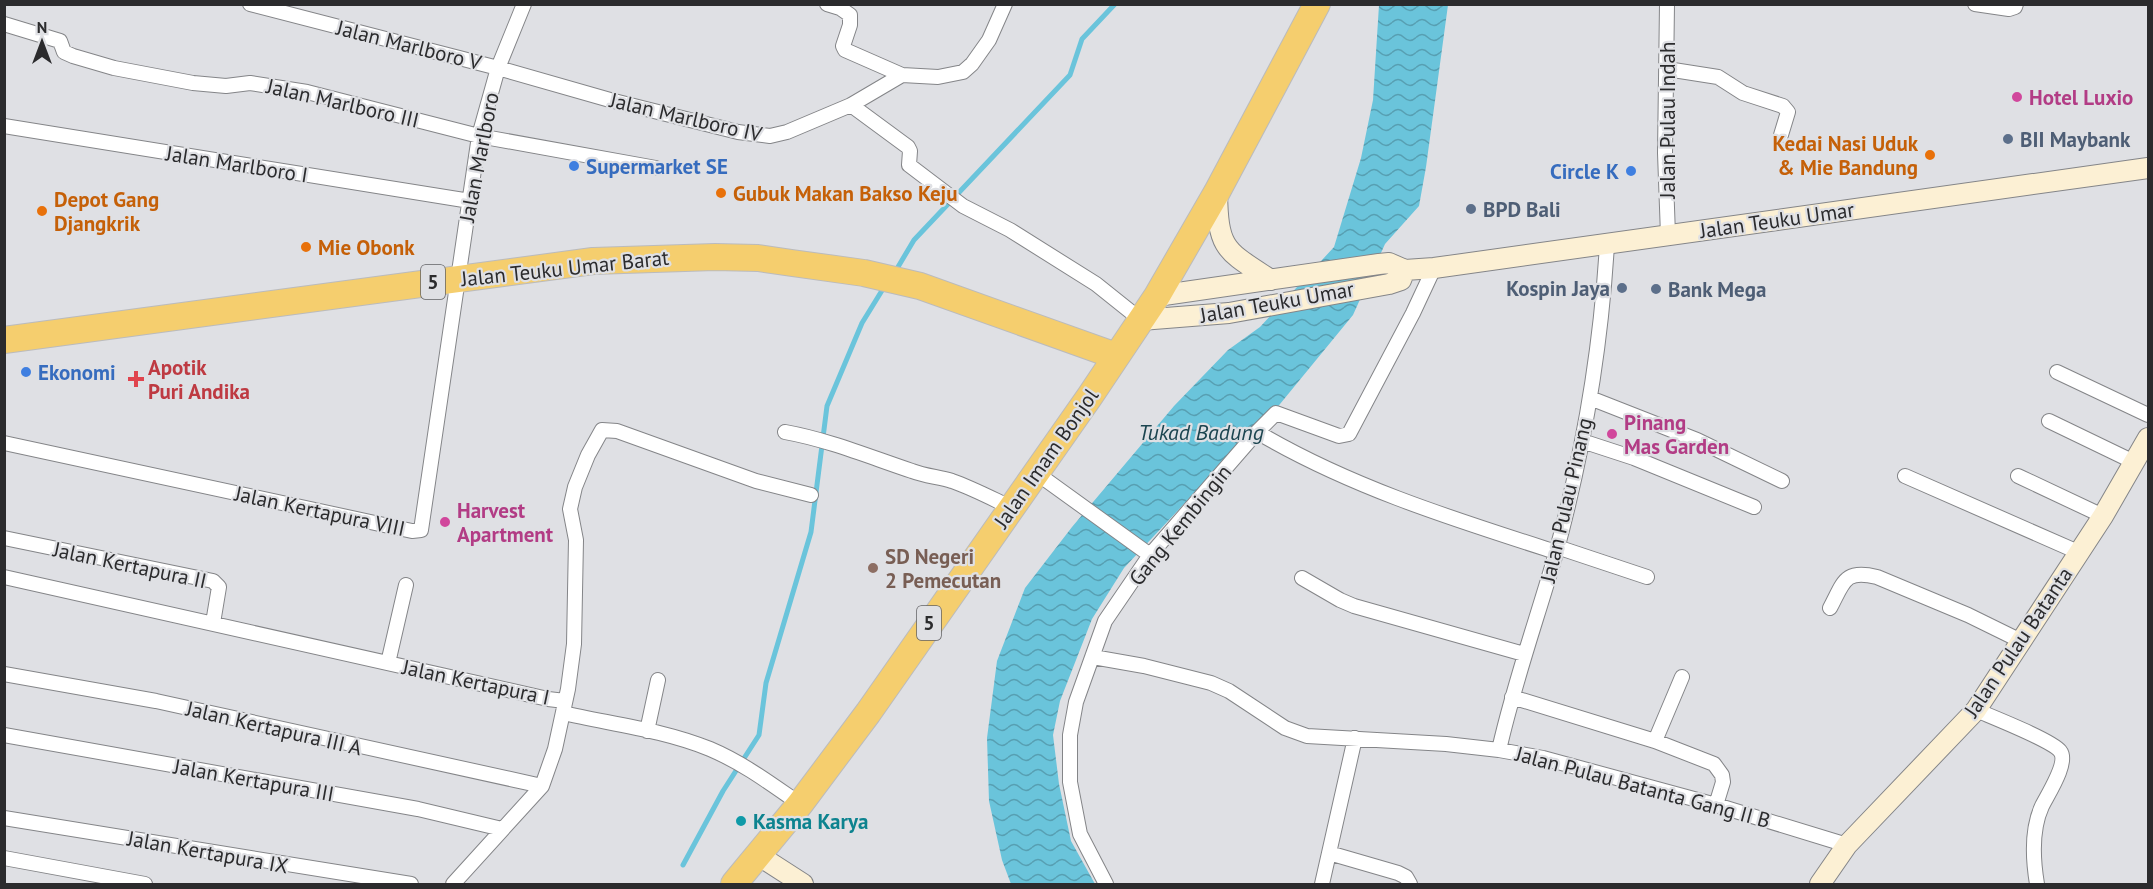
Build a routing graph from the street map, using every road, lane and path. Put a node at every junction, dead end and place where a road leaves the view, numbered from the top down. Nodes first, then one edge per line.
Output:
1 (524, 4) edge
2 (827, 4) edge
3 (1005, 4) edge
4 (1317, 4) edge
5 (1667, 4) edge
6 (1975, 4) edge
7 (2016, 4) edge
8 (255, 5) edge
9 (4, 24) edge
10 (498, 68) junction
11 (1667, 69) junction
12 (902, 75) junction
13 (851, 105) junction
14 (4, 126) edge
15 (1781, 135) dead end
16 (479, 136) junction
17 (656, 168) dead end
18 (2148, 168) edge
19 (1217, 192) junction
20 (470, 201) junction
21 (1668, 235) junction
22 (1607, 244) junction
23 (1434, 268) junction
24 (1405, 270) junction
25 (459, 278) junction
26 (1274, 280) junction
27 (1157, 296) junction
28 (1141, 320) junction
29 (4, 340) edge
30 (1116, 356) junction
31 (2057, 372) dead end
32 (1590, 398) junction
33 (2148, 415) edge
34 (2049, 421) dead end
35 (785, 432) dead end
36 (1257, 432) junction
37 (2148, 438) edge
38 (1582, 441) junction
39 (4, 443) edge
40 (2134, 462) junction
41 (1035, 472) junction
42 (1905, 476) dead end
43 (2018, 476) dead end
44 (1782, 481) dead end
45 (811, 495) dead end
46 (1010, 507) junction
47 (1754, 507) dead end
48 (2103, 516) junction
49 (4, 538) edge
50 (1557, 549) junction
51 (2078, 552) junction
52 (1149, 554) junction
53 (4, 577) edge
54 (1647, 577) dead end
55 (1302, 578) dead end
56 (406, 585) dead end
57 (1830, 608) dead end
58 (213, 623) junction
59 (2021, 641) junction
60 (1524, 654) junction
61 (1093, 657) junction
62 (388, 663) junction
63 (4, 675) edge
64 (1682, 677) dead end
65 (658, 680) dead end
66 (1512, 698) junction
67 (564, 707) junction
68 (1976, 710) junction
69 (647, 731) junction
70 (4, 735) edge
71 (1355, 738) junction
72 (1655, 741) junction
73 (1499, 750) junction
74 (542, 786) junction
75 (800, 804) junction
76 (1716, 804) junction
77 (4, 818) edge
78 (502, 829) junction
79 (1847, 845) junction
80 (1329, 853) junction
81 (758, 855) junction
82 (4, 858) edge
83 (145, 885) edge
84 (411, 885) edge
85 (453, 885) edge
86 (734, 885) edge
87 (802, 885) edge
88 (1106, 885) edge
89 (1322, 885) edge
90 (1410, 885) edge
91 (1820, 885) edge
92 (2037, 885) edge

1 - 10 street, Jalan Marlboro
2 - 12 street
3 - 12 street
4 - 19 highway, Jalan Imam Bonjol
5 - 11 street, Jalan Pulau Indah
6 - 7 street
8 - 10 street, Jalan Marlboro V
9 - 16 street, Jalan Marlboro III
10 - 13 street, Jalan Marlboro IV
10 - 16 street, Jalan Marlboro
11 - 15 street
11 - 21 street, Jalan Pulau Indah
12 - 13 street, Jalan Marlboro IV
13 - 28 street
14 - 20 street, Jalan Marlboro I
16 - 17 street, Jalan Marlboro III
16 - 20 street, Jalan Marlboro
18 - 21 main road, Jalan Teuku Umar
19 - 26 main road
19 - 27 highway, Jalan Imam Bonjol
20 - 25 street, Jalan Marlboro
21 - 22 main road, Jalan Teuku Umar
22 - 23 main road, Jalan Teuku Umar
22 - 32 street, Jalan Pulau Pinang
23 - 24 main road, Jalan Teuku Umar
23 - 36 street, Gang Kembingin
24 - 26 main road, Jalan Teuku Umar
24 - 28 main road, Jalan Teuku Umar
25 - 29 highway, Jalan Teuku Umar Barat / 5
25 - 30 highway, Jalan Teuku Umar Barat / 5
25 - 39 street, Jalan Kertapura VIII
26 - 27 main road, Jalan Teuku Umar
27 - 28 highway, Jalan Imam Bonjol
28 - 30 highway, Jalan Imam Bonjol
30 - 41 highway, Jalan Imam Bonjol / 5
31 - 33 street
32 - 38 street, Jalan Pulau Pinang
32 - 44 street
34 - 40 street
35 - 46 street
36 - 50 street
36 - 52 street, Gang Kembingin
37 - 40 main road, Jalan Pulau Batanta
38 - 47 street
38 - 50 street, Jalan Pulau Pinang
40 - 48 main road, Jalan Pulau Batanta
41 - 46 highway, Jalan Imam Bonjol / 5
41 - 52 street
42 - 51 street
43 - 48 street
45 - 67 street, Jalan Kertapura I
46 - 75 highway, Jalan Imam Bonjol / 5
48 - 51 main road, Jalan Pulau Batanta
49 - 58 street, Jalan Kertapura II
50 - 54 street
50 - 60 street, Jalan Pulau Pinang
51 - 59 main road, Jalan Pulau Batanta
52 - 61 street, Gang Kembingin
53 - 58 street, Jalan Kertapura I
55 - 60 street
56 - 62 street
57 - 59 street
58 - 62 street, Jalan Kertapura I
59 - 68 main road, Jalan Pulau Batanta
60 - 66 street, Jalan Pulau Pinang
61 - 71 street, Jalan Pulau Batanta Gang II B
61 - 88 street, Gang Kembingin
62 - 67 street, Jalan Kertapura I
63 - 74 street, Jalan Kertapura III A
64 - 72 street
65 - 69 street
66 - 72 street
66 - 73 street, Jalan Pulau Pinang
67 - 69 street
67 - 74 street
68 - 79 main road, Jalan Pulau Batanta
68 - 92 street
69 - 75 street
70 - 78 street, Jalan Kertapura III
71 - 73 street, Jalan Pulau Batanta Gang II B
71 - 80 street
72 - 76 street
73 - 76 street, Jalan Pulau Batanta Gang II B
74 - 78 street
75 - 81 highway, Jalan Imam Bonjol / 5
76 - 79 street, Jalan Pulau Batanta Gang II B
77 - 84 street, Jalan Kertapura IX
78 - 85 street
79 - 91 main road, Jalan Pulau Batanta
80 - 89 street
80 - 90 street
81 - 86 highway, Jalan Imam Bonjol / 5
81 - 87 main road
82 - 83 street

